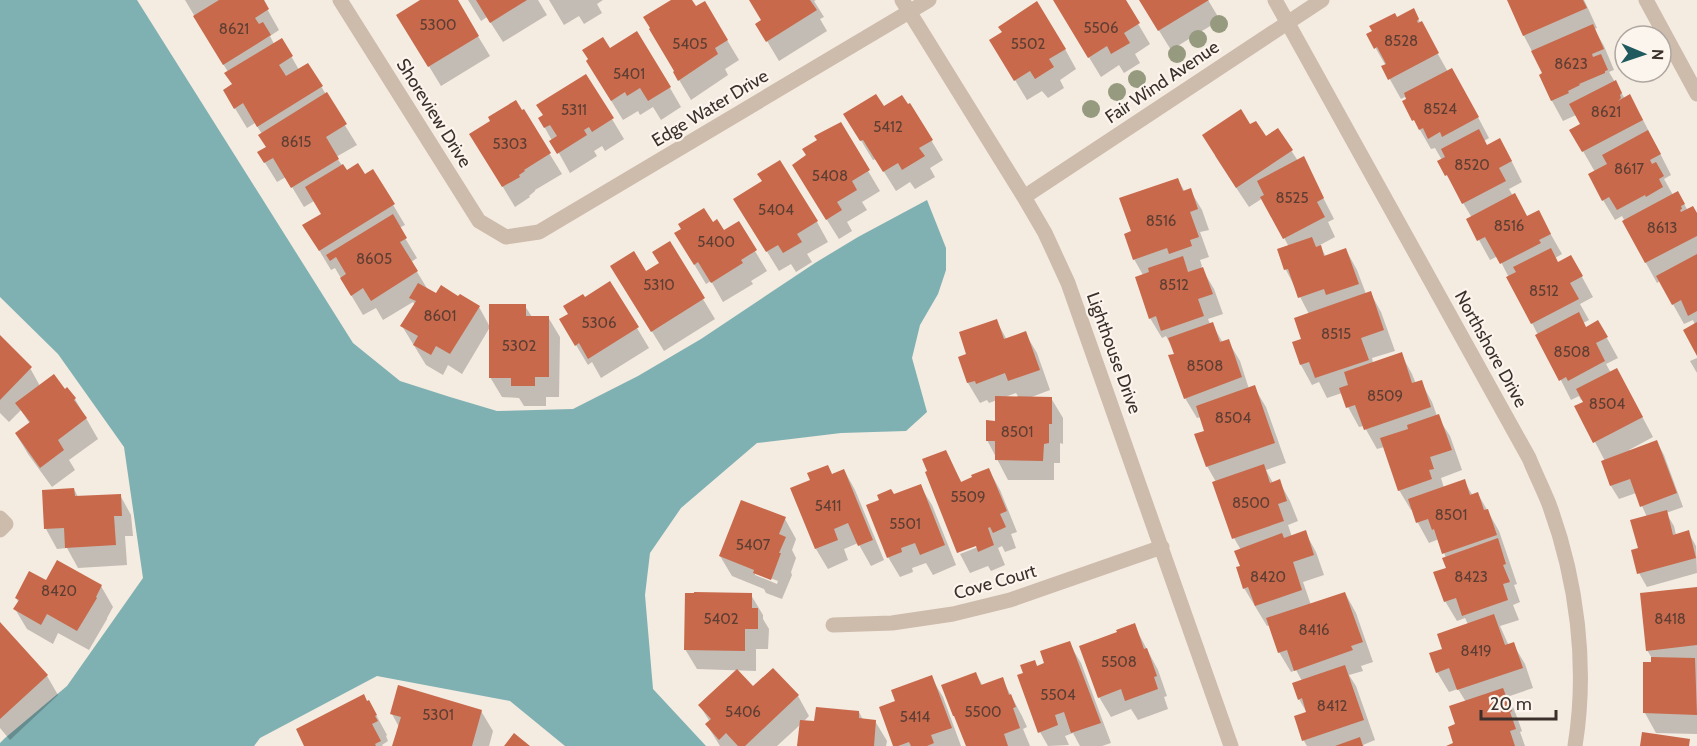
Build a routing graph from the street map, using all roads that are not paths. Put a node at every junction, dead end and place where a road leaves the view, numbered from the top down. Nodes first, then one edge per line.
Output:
1 (340, 0) edge
2 (929, 0) edge
3 (1275, 0) edge
4 (1323, 0) edge
5 (1646, 0) edge
6 (906, 6) edge
7 (1288, 22) junction
8 (1697, 94) edge
9 (1024, 197) junction
10 (506, 237) joint
11 (1162, 547) junction
12 (834, 625) dead end
13 (1231, 746) edge
14 (1575, 746) edge

1 - 10 street, Shoreview Drive
2 - 6 street, Edge Water Drive
3 - 7 street, Northshore Drive
4 - 7 street, Fair Wind Avenue
5 - 8 street
6 - 9 street, Lighthouse Drive
6 - 10 street, Edge Water Drive
7 - 9 street, Fair Wind Avenue
7 - 14 street, Northshore Drive
9 - 11 street, Lighthouse Drive
11 - 12 street, Cove Court
11 - 13 street, Lighthouse Drive

